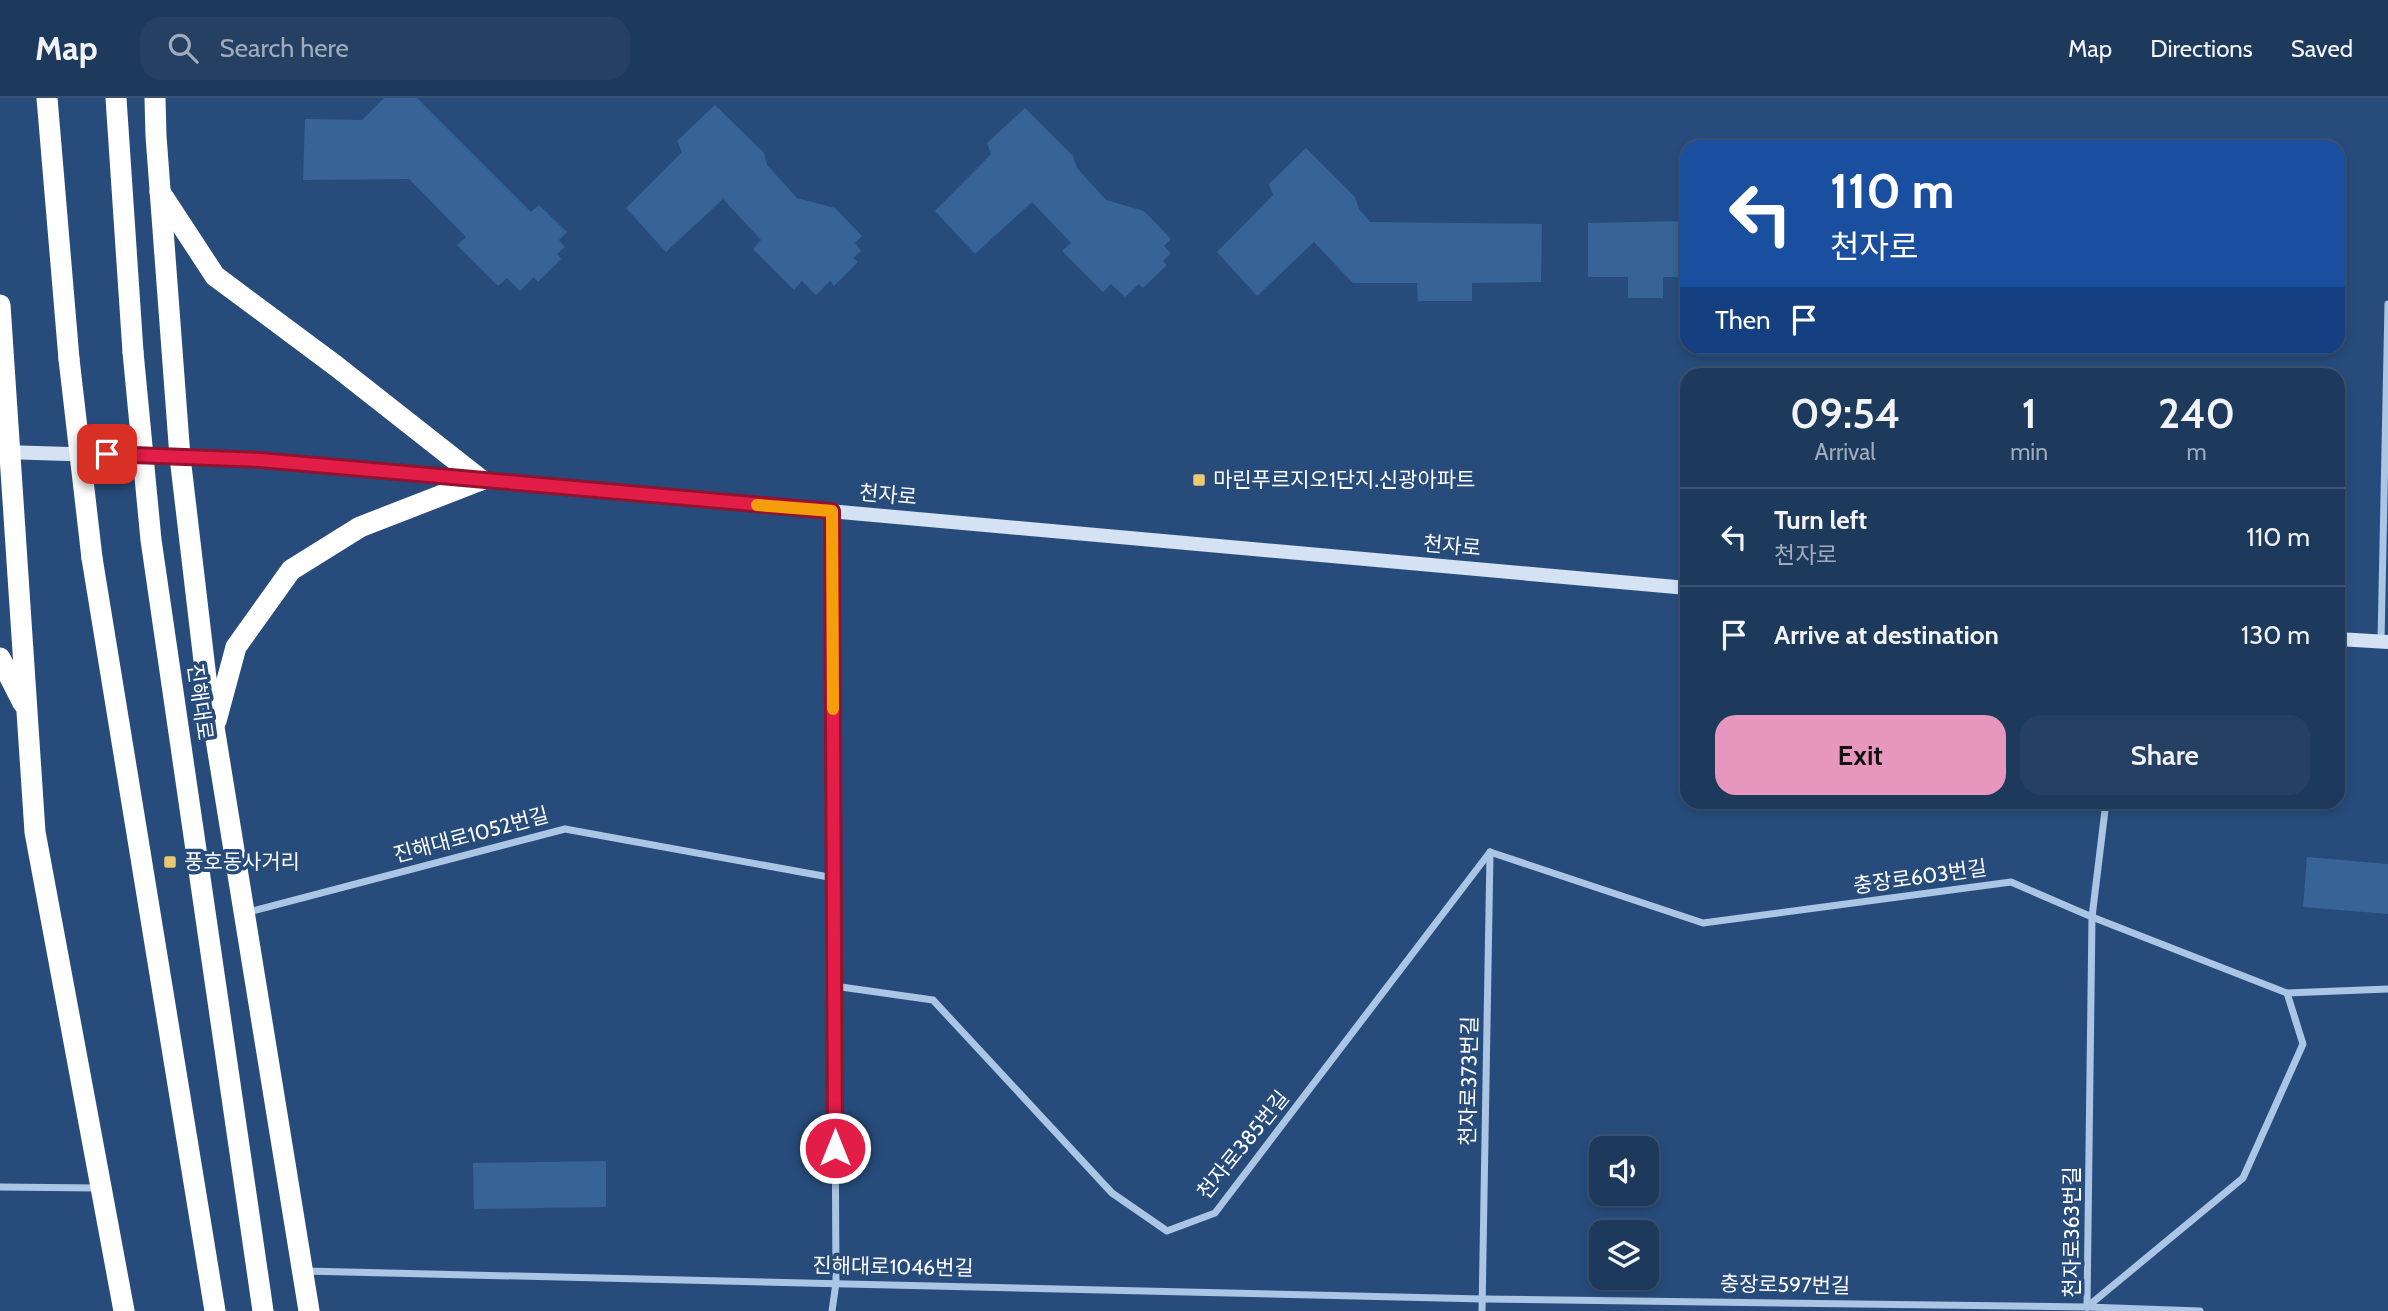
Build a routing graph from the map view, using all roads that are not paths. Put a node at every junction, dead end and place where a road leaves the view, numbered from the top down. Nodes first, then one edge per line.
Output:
1 (47, 98) edge
2 (116, 98) edge
3 (155, 98) edge
4 (159, 190) junction
5 (2388, 304) edge
6 (0, 305) edge
7 (5, 452) edge
8 (180, 457) junction
9 (481, 480) junction
10 (832, 511) junction
11 (1680, 587) edge
12 (2345, 639) edge
13 (2385, 642) edge
14 (0, 658) edge
15 (26, 711) junction
16 (214, 730) junction
17 (2105, 809) edge
18 (1490, 852) junction
19 (834, 878) junction
20 (244, 913) junction
21 (2092, 918) junction
22 (834, 986) junction
23 (2388, 989) edge
24 (2287, 993) junction
25 (0, 1187) edge
26 (101, 1188) junction
27 (303, 1271) junction
28 (835, 1283) junction
29 (1483, 1299) junction
30 (2087, 1307) junction
31 (124, 1311) edge
32 (215, 1311) edge
33 (263, 1311) edge
34 (309, 1311) edge
35 (832, 1311) edge
36 (1482, 1311) edge
37 (2076, 1311) edge
38 (2200, 1311) edge

1 - 32 highway, bridge
2 - 33 highway, 진해대로, bridge
3 - 4 highway
4 - 8 highway
4 - 9 highway
5 - 13 street
6 - 7 highway
7 - 8 main road, 천자로
7 - 15 highway
8 - 9 main road, 천자로
8 - 16 highway
9 - 10 main road, 천자로
9 - 16 highway
10 - 11 main road, 천자로
10 - 19 street
12 - 13 main road
14 - 15 highway
15 - 26 highway
16 - 20 highway
17 - 21 street, 천자로363번길
18 - 21 street, 충장로603번길
18 - 22 street, 천자로385번길
18 - 29 street, 천자로373번길
19 - 20 street, 진해대로1052번길
19 - 22 street
20 - 27 highway
21 - 24 street, 충장로603번길
21 - 30 street, 천자로363번길
22 - 28 street
23 - 24 street, 충장로603번길
24 - 30 street, 천자로363번길
25 - 26 street
26 - 31 highway
27 - 28 street, 진해대로1046번길
27 - 34 highway
28 - 29 street, 진해대로1046번길
28 - 35 street
29 - 30 street, 충장로597번길
29 - 36 street, 천자로373번길
30 - 37 street, 충장로597번길
30 - 38 street, 충장로597번길

